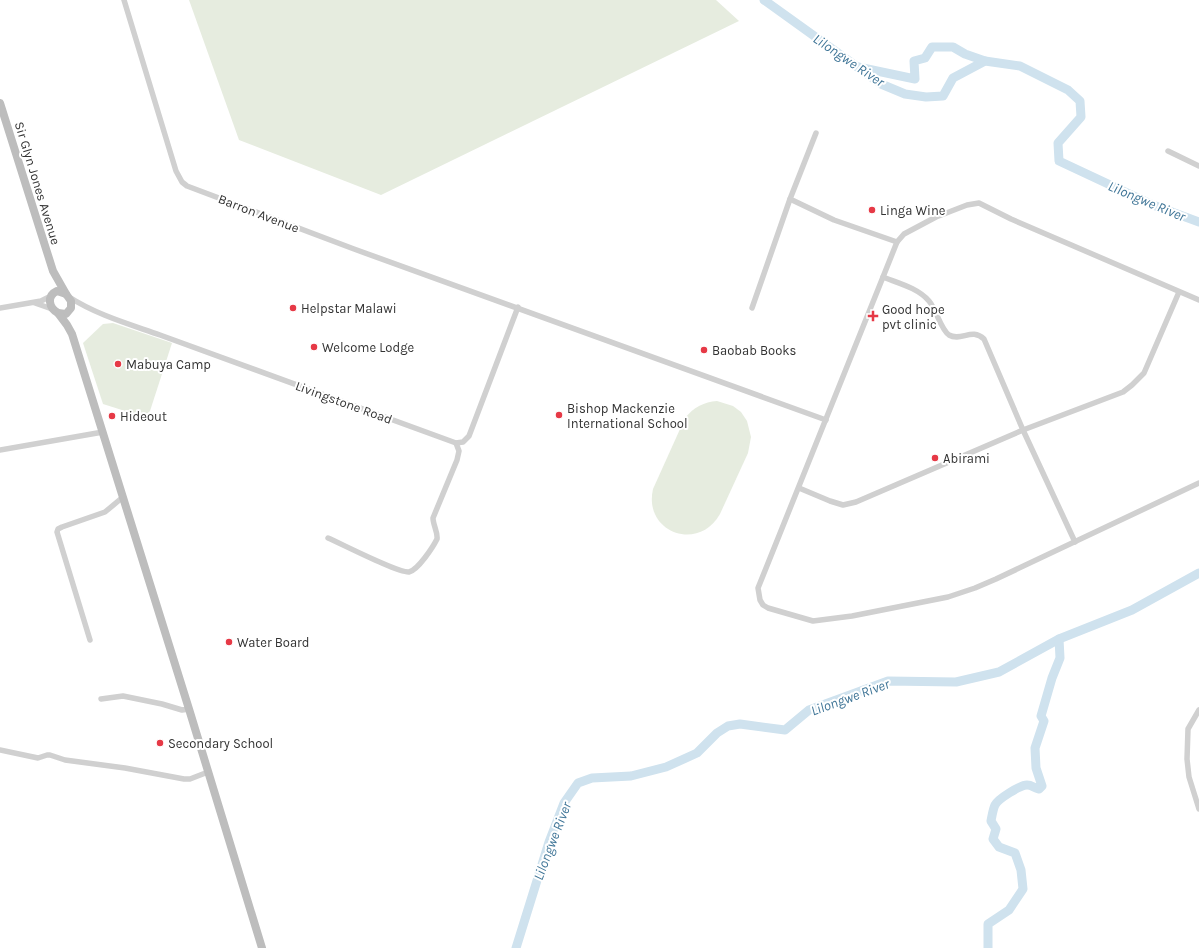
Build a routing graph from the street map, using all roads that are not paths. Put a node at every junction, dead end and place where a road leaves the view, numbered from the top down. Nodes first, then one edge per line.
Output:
1 (124, 0) edge
2 (0, 102) edge
3 (816, 133) dead end
4 (1168, 151) dead end
5 (1199, 166) edge
6 (790, 199) junction
7 (897, 242) junction
8 (53, 271) junction
9 (883, 277) junction
10 (1179, 292) junction
11 (67, 295) junction
12 (51, 296) junction
13 (1199, 300) edge
14 (32, 303) junction
15 (518, 307) junction
16 (0, 308) edge
17 (88, 308) junction
18 (752, 308) dead end
19 (70, 310) junction
20 (55, 311) junction
21 (72, 334) junction
22 (826, 420) junction
23 (1023, 430) junction
24 (103, 432) junction
25 (456, 443) junction
26 (0, 450) edge
27 (1199, 483) edge
28 (799, 488) junction
29 (123, 497) junction
30 (328, 538) dead end
31 (1075, 542) junction
32 (90, 640) dead end
33 (101, 699) dead end
34 (189, 709) junction
35 (1199, 710) edge
36 (0, 750) edge
37 (208, 772) junction
38 (1199, 809) edge
39 (262, 948) edge

1 - 15 street, Barron Avenue
2 - 8 main road, Sir Glyn Jones Avenue
3 - 6 street
4 - 5 street
6 - 7 street
6 - 18 street
7 - 9 street
7 - 10 street
8 - 11 main road
8 - 12 main road
9 - 22 street
9 - 23 street
10 - 13 street
10 - 23 street
11 - 12 main road
11 - 17 street, Livingstone Road
11 - 19 main road
12 - 14 street
12 - 20 main road
14 - 16 street
14 - 20 street
15 - 22 street
15 - 25 street
17 - 19 street, Livingstone Road
17 - 25 street, Livingstone Road
19 - 20 main road
19 - 21 main road
20 - 21 main road
21 - 24 main road
22 - 28 street
23 - 28 street
23 - 31 street
24 - 26 street
24 - 29 main road
25 - 30 street
27 - 31 street
28 - 31 street
29 - 32 street
29 - 34 main road
33 - 34 street
34 - 37 main road
35 - 38 street
36 - 37 street
37 - 39 main road

